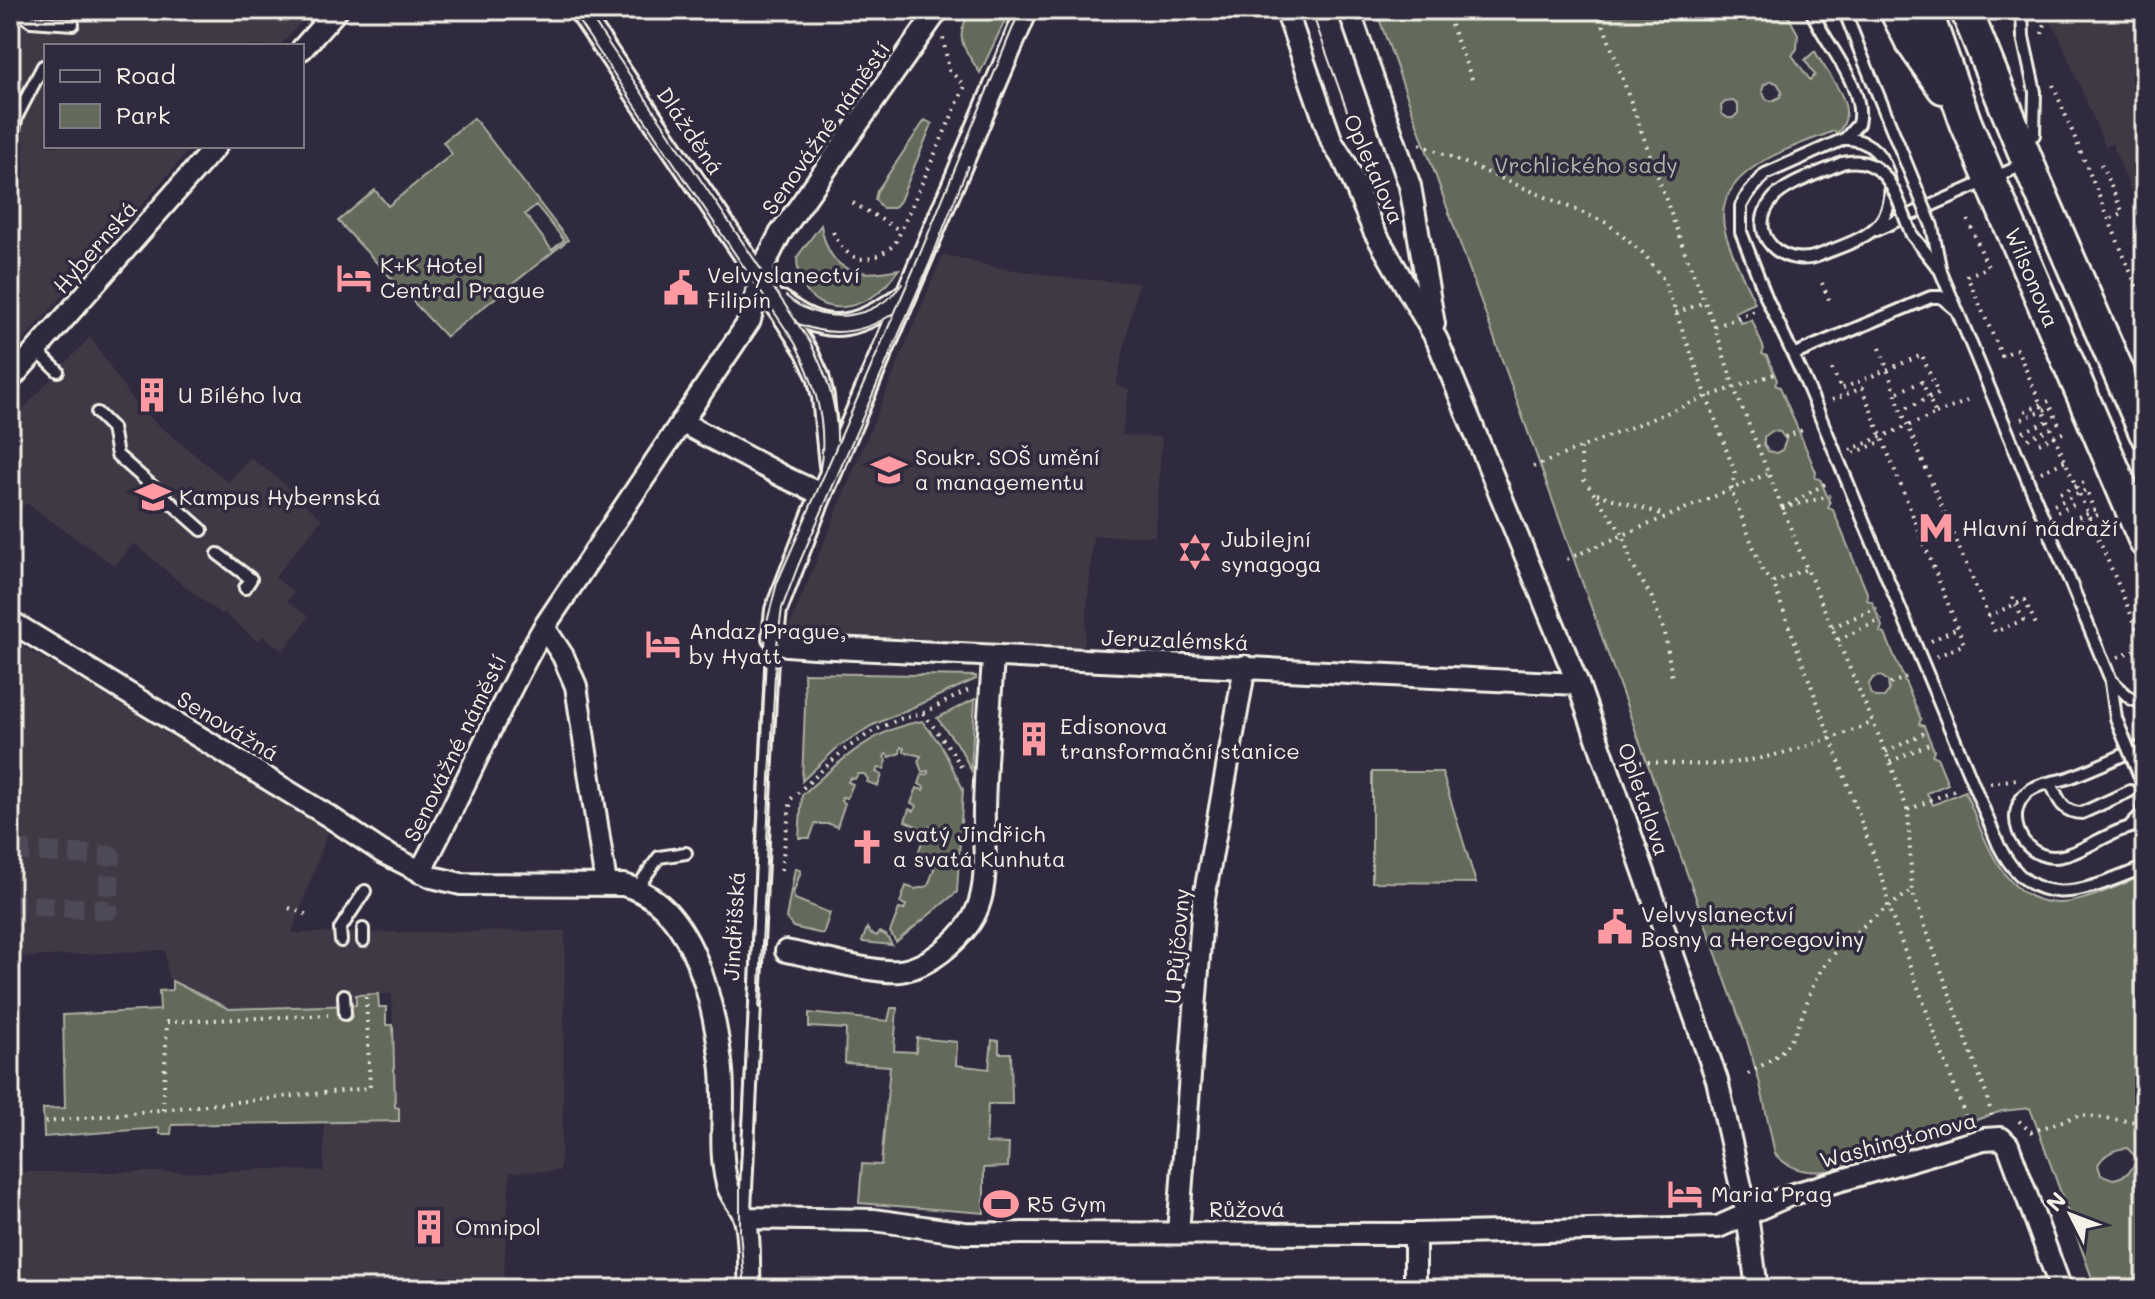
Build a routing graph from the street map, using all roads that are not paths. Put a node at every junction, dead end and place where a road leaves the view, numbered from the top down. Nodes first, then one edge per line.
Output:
1 (16, 10) edge
2 (337, 10) edge
3 (579, 10) edge
4 (1027, 10) edge
5 (1286, 10) edge
6 (1349, 10) edge
7 (1811, 10) edge
8 (1844, 10) edge
9 (1895, 10) edge
10 (1926, 10) edge
11 (1966, 10) edge
12 (1987, 10) edge
13 (2022, 10) edge
14 (936, 14) edge
15 (73, 24) dead end
16 (304, 47) edge
17 (43, 66) dead end
18 (2002, 114) dead end
19 (1966, 123) junction
20 (2034, 135) junction
21 (1844, 139) junction
22 (10, 147) edge
23 (214, 148) edge
24 (2047, 207) junction
25 (1867, 234) junction
26 (1941, 272) junction
27 (761, 279) junction
28 (909, 291) junction
29 (1960, 317) junction
30 (1437, 340) junction
31 (36, 350) junction
32 (1795, 354) junction
33 (58, 371) dead end
34 (10, 380) edge
35 (97, 413) dead end
36 (681, 422) junction
37 (2145, 433) edge
38 (831, 471) junction
39 (821, 494) junction
40 (202, 530) dead end
41 (2145, 542) edge
42 (218, 554) dead end
43 (245, 588) dead end
44 (10, 621) edge
45 (544, 627) junction
46 (773, 637) junction
47 (993, 658) junction
48 (1245, 666) junction
49 (2111, 680) junction
50 (1578, 684) junction
51 (2145, 703) edge
52 (2145, 745) edge
53 (2051, 783) junction
54 (2145, 789) edge
55 (2130, 791) dead end
56 (2145, 805) edge
57 (2145, 825) edge
58 (2130, 826) junction
59 (686, 853) dead end
60 (2145, 867) edge
61 (420, 872) junction
62 (606, 884) junction
63 (637, 888) junction
64 (365, 891) dead end
65 (341, 941) dead end
66 (786, 951) dead end
67 (344, 995) dead end
68 (345, 1014) road end
69 (1747, 1214) junction
70 (745, 1218) junction
71 (1178, 1233) junction
72 (1415, 1234) junction
73 (750, 1289) edge
74 (1415, 1289) edge
75 (1757, 1289) edge
76 (2061, 1289) edge

1 - 15 lane
2 - 16 street
3 - 27 street, Dlážděná
4 - 28 street
5 - 30 street, Opletalova
6 - 30 street, Opletalova
7 - 21 lane
8 - 26 lane, bridge
9 - 19 main road
10 - 19 main road, Wilsonova
11 - 24 main road, Wilsonova
12 - 20 main road
13 - 20 lane
14 - 27 street, Senovážné náměstí
17 - 22 lane
18 - 25 lane
19 - 41 main road, Wilsonova
20 - 24 main road
21 - 25 lane
21 - 32 lane
23 - 31 street, Hybernská
24 - 37 main road, Wilsonova
25 - 26 lane, bridge
26 - 29 lane
27 - 28 street
27 - 36 street, Senovážné náměstí
27 - 38 street
28 - 38 street
29 - 32 lane
29 - 49 lane
30 - 50 street, Opletalova
31 - 33 lane
31 - 34 street, Hybernská
32 - 60 lane
35 - 40 lane
36 - 39 street
36 - 45 street, Senovážné náměstí
38 - 39 street
39 - 46 street
42 - 43 lane
44 - 61 street, Senovážná
45 - 61 street, Senovážné náměstí
45 - 62 street
46 - 47 street, Jeruzalémská
46 - 70 lane, Jindřišská
47 - 48 street, Jeruzalémská
47 - 66 street
48 - 50 street, Jeruzalémská
48 - 71 street, U Půjčovny
49 - 51 lane
49 - 54 lane, bridge
50 - 69 street, Opletalova
52 - 53 lane
53 - 55 lane
53 - 58 lane
56 - 58 lane
57 - 58 lane
59 - 63 lane
61 - 62 street, Senovážné náměstí
62 - 63 street
63 - 70 street, Jindřišská
64 - 65 lane
67 - 68 lane
69 - 72 street, Růžová
69 - 75 street, Opletalova
69 - 76 street, Washingtonova
70 - 71 street, Růžová
70 - 73 street, Jindřišská
71 - 72 street, Růžová
72 - 74 street

